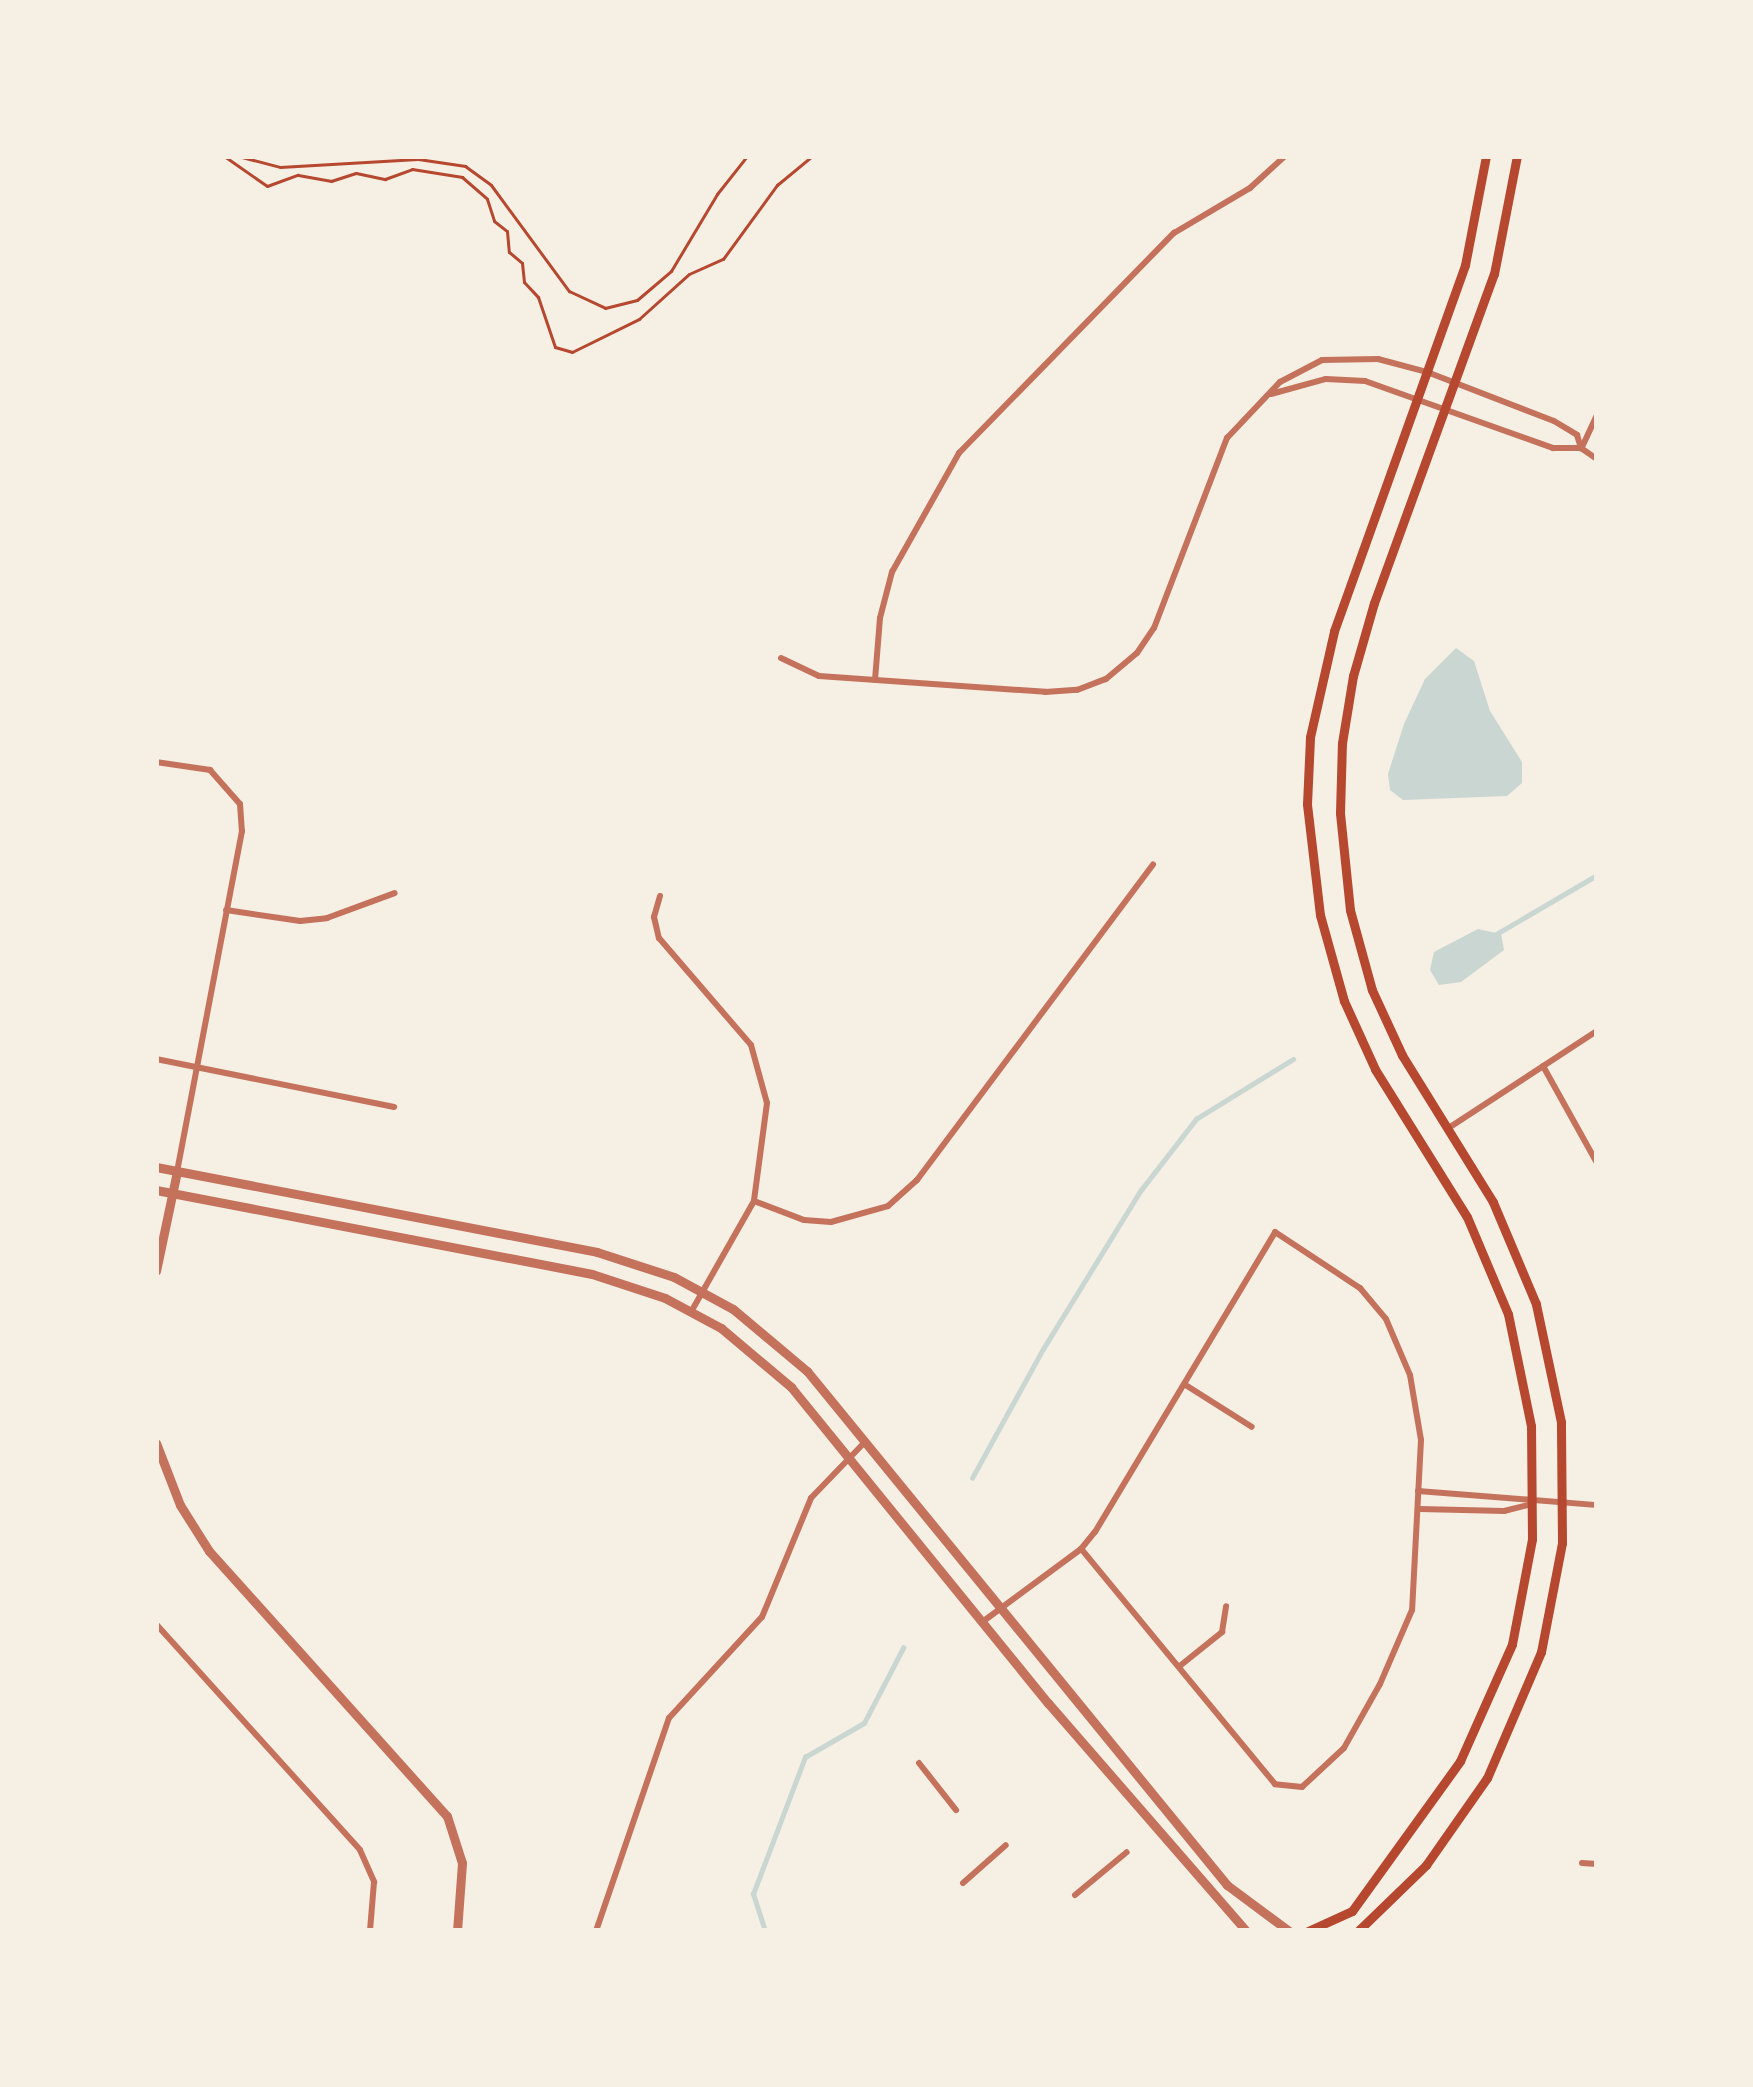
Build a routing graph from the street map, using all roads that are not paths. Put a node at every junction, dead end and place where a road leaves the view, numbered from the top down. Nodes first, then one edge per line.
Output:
1 (1285, 156) edge
2 (1486, 156) edge
3 (1516, 156) edge
4 (1427, 372) junction
5 (1456, 384) junction
6 (1262, 397) junction
7 (1418, 398) junction
8 (1446, 409) junction
9 (1597, 416) edge
10 (1582, 448) junction
11 (1597, 459) edge
12 (781, 658) dead end
13 (875, 680) junction
14 (156, 762) edge
15 (1153, 865) dead end
16 (394, 892) dead end
17 (660, 896) dead end
18 (226, 910) junction
19 (1597, 1031) edge
20 (156, 1059) edge
21 (1543, 1066) junction
22 (195, 1067) junction
23 (394, 1107) dead end
24 (1447, 1129) junction
25 (1597, 1163) edge
26 (156, 1167) edge
27 (176, 1171) junction
28 (156, 1190) edge
29 (172, 1193) junction
30 (754, 1202) junction
31 (156, 1271) edge
32 (703, 1291) junction
33 (692, 1310) junction
34 (1183, 1384) junction
35 (1252, 1427) dead end
36 (156, 1443) edge
37 (864, 1443) junction
38 (850, 1457) junction
39 (1418, 1491) junction
40 (1535, 1503) junction
41 (1565, 1504) junction
42 (1597, 1505) edge
43 (1418, 1509) junction
44 (1081, 1549) junction
45 (1226, 1606) dead end
46 (1004, 1607) junction
47 (986, 1620) junction
48 (156, 1624) edge
49 (1180, 1665) junction
50 (919, 1763) dead end
51 (956, 1810) dead end
52 (1006, 1845) dead end
53 (1127, 1852) dead end
54 (1582, 1864) dead end
55 (1597, 1864) edge
56 (963, 1883) dead end
57 (1076, 1895) dead end
58 (370, 1931) edge
59 (457, 1931) edge
60 (596, 1931) edge
61 (1246, 1931) edge
62 (1289, 1931) edge
63 (1308, 1931) edge
64 (1358, 1931) edge

1 - 13 street
2 - 4 main road
3 - 5 main road
4 - 5 street
4 - 6 street
4 - 7 main road
5 - 8 main road
5 - 10 street
6 - 7 street
6 - 13 street
7 - 8 street
7 - 40 main road
8 - 10 street
8 - 24 main road
9 - 10 street
10 - 11 street
12 - 13 street
14 - 18 street
15 - 30 street
16 - 18 street
17 - 30 street
18 - 22 street
19 - 21 street
20 - 22 street
21 - 24 street
21 - 25 street
22 - 23 street
22 - 27 street
24 - 41 main road
26 - 27 street
27 - 29 street
27 - 32 street
28 - 29 street
29 - 31 street
29 - 33 street
30 - 32 street
32 - 33 street
32 - 37 street
33 - 38 street
34 - 35 street
34 - 39 street
34 - 44 street
36 - 59 street
37 - 38 street
37 - 46 street
38 - 47 street
38 - 60 street
39 - 40 street
39 - 43 street
40 - 41 street
40 - 43 street
40 - 63 main road
41 - 42 street
41 - 64 main road
43 - 49 street
44 - 46 street
44 - 49 street
45 - 49 street
46 - 47 street
46 - 62 street
47 - 61 street
48 - 58 street
50 - 51 street
52 - 56 street
53 - 57 street
54 - 55 street

